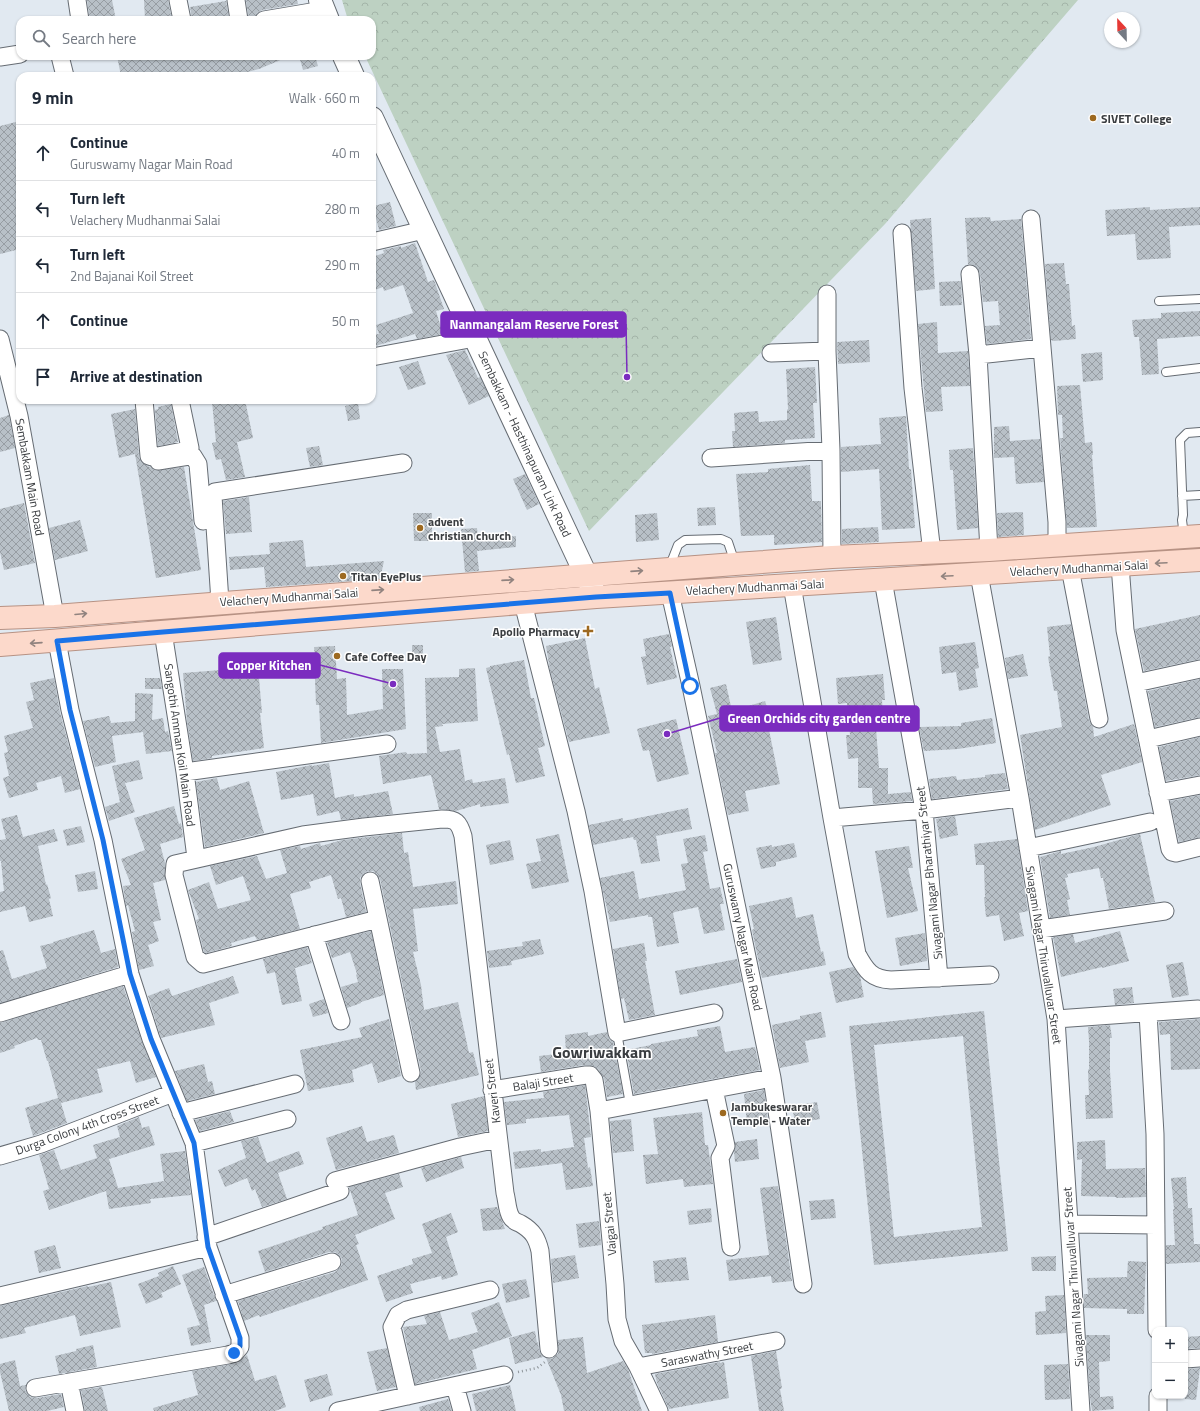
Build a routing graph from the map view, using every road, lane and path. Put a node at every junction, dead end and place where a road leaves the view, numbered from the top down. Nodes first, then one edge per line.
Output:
1 (77, 0) edge
2 (178, 0) edge
3 (236, 0) edge
4 (324, 10) edge
5 (79, 16) edge
6 (181, 16) edge
7 (238, 16) edge
8 (288, 16) edge
9 (16, 55) edge
10 (0, 57) edge
11 (61, 60) edge
12 (346, 60) edge
13 (64, 72) edge
14 (351, 72) edge
15 (376, 127) edge
16 (1031, 219) dead end
17 (424, 230) junction
18 (902, 233) dead end
19 (376, 241) edge
20 (970, 274) dead end
21 (827, 294) dead end
22 (1200, 299) edge
23 (1158, 301) dead end
24 (475, 338) junction
25 (0, 339) edge
26 (1042, 348) junction
27 (827, 351) junction
28 (771, 353) dead end
29 (978, 355) junction
30 (376, 356) edge
31 (1200, 368) edge
32 (1166, 372) dead end
33 (16, 404) edge
34 (16, 404) edge
35 (145, 404) edge
36 (181, 404) edge
37 (1200, 432) edge
38 (832, 450) junction
39 (711, 458) dead end
40 (158, 461) dead end
41 (404, 463) dead end
42 (1200, 495) edge
43 (1182, 496) junction
44 (1192, 537) edge
45 (1057, 545) junction
46 (989, 550) junction
47 (932, 553) junction
48 (832, 557) junction
49 (1200, 560) edge
50 (1120, 565) junction
51 (1070, 568) junction
52 (586, 574) junction
53 (979, 574) junction
54 (883, 580) junction
55 (792, 585) junction
56 (670, 593) junction
57 (596, 597) junction
58 (216, 603) junction
59 (523, 603) junction
60 (54, 616) junction
61 (0, 618) edge
62 (163, 632) junction
63 (57, 641) junction
64 (0, 645) edge
65 (1200, 669) edge
66 (1136, 684) junction
67 (1099, 719) dead end
68 (1200, 728) edge
69 (1148, 738) junction
70 (387, 744) dead end
71 (185, 772) junction
72 (1200, 785) edge
73 (1158, 793) junction
74 (1020, 798) junction
75 (924, 810) junction
76 (832, 818) junction
77 (1150, 822) dead end
78 (1200, 847) edge
79 (1028, 848) junction
80 (196, 858) junction
81 (370, 881) dead end
82 (1165, 911) dead end
83 (378, 919) junction
84 (1041, 929) junction
85 (314, 935) junction
86 (130, 974) junction
87 (990, 975) dead end
88 (939, 978) junction
89 (1198, 1009) dead end
90 (0, 1013) edge
91 (714, 1013) dead end
92 (1148, 1013) junction
93 (1056, 1020) junction
94 (341, 1021) dead end
95 (617, 1033) junction
96 (411, 1073) dead end
97 (592, 1077) joint
98 (772, 1078) junction
99 (295, 1084) dead end
100 (714, 1089) junction
101 (492, 1090) junction
102 (173, 1093) junction
103 (630, 1104) junction
104 (599, 1111) junction
105 (181, 1113) junction
106 (287, 1119) dead end
107 (498, 1139) junction
108 (194, 1143) junction
109 (0, 1156) edge
110 (1069, 1224) junction
111 (1156, 1225) junction
112 (207, 1242) junction
113 (731, 1247) dead end
114 (332, 1262) dead end
115 (803, 1284) dead end
116 (490, 1290) dead end
117 (224, 1294) junction
118 (0, 1296) edge
119 (1157, 1327) edge
120 (776, 1341) dead end
121 (549, 1349) joint
122 (1188, 1358) edge
123 (1200, 1358) edge
124 (638, 1367) junction
125 (504, 1375) joint
126 (69, 1382) junction
127 (455, 1386) junction
128 (35, 1388) dead end
129 (408, 1396) junction
130 (1158, 1399) edge
131 (74, 1411) edge
132 (338, 1411) edge
133 (462, 1411) edge
134 (659, 1411) edge
135 (1081, 1411) edge
136 (1158, 1411) edge

1 - 5 street
2 - 6 street
3 - 7 street
4 - 8 street
9 - 10 street
11 - 13 street
12 - 14 street
15 - 17 street, Sembakkam - Hasthinapuram Link Road
16 - 26 street
17 - 19 street
17 - 24 street, Sembakkam - Hasthinapuram Link Road
18 - 47 street
20 - 29 street
21 - 27 street
22 - 23 lane
24 - 30 street
24 - 52 street, Sembakkam - Hasthinapuram Link Road
25 - 34 street, Sembakkam Main Road
26 - 29 street
26 - 45 street
27 - 28 street
27 - 38 street
29 - 46 street
31 - 32 lane
33 - 60 street, Sembakkam Main Road
35 - 36 street
37 - 43 lane
38 - 39 street
38 - 48 street
40 - 58 street
41 - 58 street
42 - 43 lane
43 - 44 lane
44 - 45 main road, Velachery Mudhanmai Salai
45 - 46 main road, Velachery Mudhanmai Salai
46 - 47 main road, Velachery Mudhanmai Salai
47 - 48 main road, Velachery Mudhanmai Salai
52 -> 48 main road, Velachery Mudhanmai Salai
49 -> 50 main road, Velachery Mudhanmai Salai
50 - 51 main road, Velachery Mudhanmai Salai
50 - 66 street
51 - 53 main road, Velachery Mudhanmai Salai
51 - 67 street
52 - 57 street, Sembakkam - Hasthinapuram Link Road
58 -> 52 main road, Velachery Mudhanmai Salai
53 -> 54 main road, Velachery Mudhanmai Salai
53 - 74 street, Sivagami Nagar Thiruvalluvar Street
54 - 55 main road, Velachery Mudhanmai Salai
54 - 75 street, Sivagami Nagar Bharathiyar Street
55 - 56 main road, Velachery Mudhanmai Salai
55 - 76 street
56 - 57 main road, Velachery Mudhanmai Salai
56 - 98 street, Guruswamy Nagar Main Road
57 - 59 main road, Velachery Mudhanmai Salai
60 -> 58 main road, Velachery Mudhanmai Salai
59 - 62 main road, Velachery Mudhanmai Salai
59 - 95 street
60 - 61 main road, Velachery Mudhanmai Salai
60 - 63 main road
62 - 63 main road, Velachery Mudhanmai Salai
62 - 71 street, Sangothi Amman Koil Main Road
63 -> 64 main road, Velachery Mudhanmai Salai
63 - 86 street
65 - 66 street
66 - 69 street
68 - 69 street
69 - 73 street
70 - 71 street
71 - 80 street, Sangothi Amman Koil Main Road
72 - 73 street
73 - 78 street
74 - 75 street
74 - 79 street, Sivagami Nagar Thiruvalluvar Street
75 - 76 street
75 - 88 street, Sivagami Nagar Bharathiyar Street
76 - 88 street
77 - 79 street
79 - 84 street, Sivagami Nagar Thiruvalluvar Street
80 - 85 street
80 - 101 street, Kaveri Street
81 - 83 street
82 - 84 street
83 - 85 street
83 - 96 street
84 - 93 street, Sivagami Nagar Thiruvalluvar Street
85 - 94 street
86 - 90 street
86 - 102 street
87 - 88 street
89 - 92 street
91 - 95 street
92 - 93 street
92 - 111 street
93 - 110 street, Sivagami Nagar Thiruvalluvar Street
95 - 103 lane
97 - 101 street, Balaji Street
97 - 104 street, Vaigai Street
98 - 100 street
98 - 115 street, Guruswamy Nagar Main Road
99 - 105 street
100 - 103 street
100 - 113 street
101 - 107 street, Kaveri Street
102 - 105 street
102 - 109 street, Durga Colony 4th Cross Street
103 - 104 street
104 - 124 street, Vaigai Street
105 - 108 street
106 - 108 street
107 - 112 street
107 - 121 street, Kaveri Street
108 - 112 street
110 - 111 street
110 - 135 street, Sivagami Nagar Thiruvalluvar Street
111 - 119 street
112 - 117 street
112 - 118 street
114 - 117 street
116 - 129 street
117 - 126 street
120 - 124 street, Saraswathy Street
121 - 125 path
122 - 123 street
124 - 134 street, Vaigai Street
125 - 127 street
126 - 128 street
126 - 131 street
127 - 129 street
127 - 133 street
129 - 132 street
130 - 136 street

